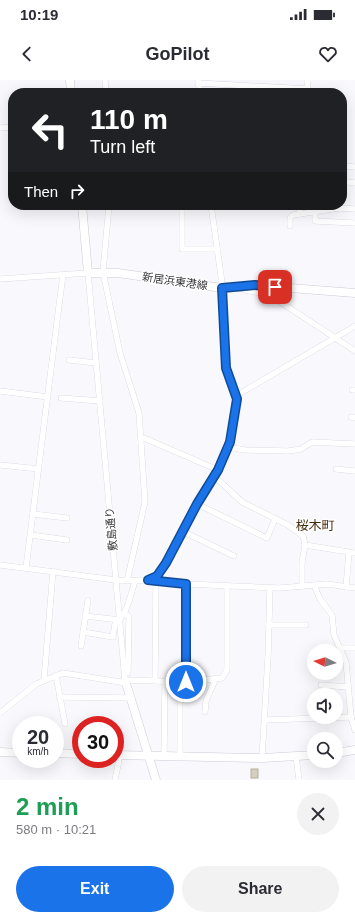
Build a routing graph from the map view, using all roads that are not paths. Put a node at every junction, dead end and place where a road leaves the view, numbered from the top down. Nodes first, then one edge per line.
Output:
1 (198, 81) edge
2 (275, 88) edge
3 (82, 210) edge
4 (109, 210) edge
5 (182, 210) edge
6 (212, 210) edge
7 (300, 210) edge
8 (323, 210) edge
9 (315, 211) junction
10 (300, 214) junction
11 (355, 223) edge
12 (290, 226) dead end
13 (217, 249) junction
14 (103, 272) junction
15 (63, 274) junction
16 (88, 274) junction
17 (0, 279) edge
18 (223, 289) junction
19 (355, 293) edge
20 (355, 326) edge
21 (334, 338) junction
22 (355, 351) edge
23 (69, 360) dead end
24 (96, 363) junction
25 (0, 391) edge
26 (48, 397) junction
27 (62, 398) dead end
28 (237, 399) junction
29 (100, 401) junction
30 (141, 439) junction
31 (355, 444) edge
32 (228, 447) junction
33 (0, 465) edge
34 (39, 469) junction
35 (336, 469) dead end
36 (218, 470) junction
37 (355, 470) edge
38 (214, 476) junction
39 (197, 504) junction
40 (33, 514) junction
41 (67, 518) dead end
42 (275, 519) junction
43 (182, 531) junction
44 (31, 535) junction
45 (67, 540) dead end
46 (305, 545) junction
47 (352, 553) edge
48 (234, 556) dead end
49 (0, 565) edge
50 (26, 568) junction
51 (53, 572) junction
52 (116, 580) junction
53 (148, 580) junction
54 (127, 581) junction
55 (134, 581) junction
56 (156, 582) junction
57 (186, 584) junction
58 (314, 585) junction
59 (227, 586) junction
60 (302, 586) junction
61 (346, 587) junction
62 (270, 588) junction
63 (355, 588) edge
64 (88, 600) dead end
65 (124, 613) junction
66 (85, 616) junction
67 (120, 620) junction
68 (269, 625) junction
69 (306, 625) dead end
70 (83, 632) junction
71 (338, 644) edge
72 (81, 646) dead end
73 (343, 648) edge
74 (355, 648) edge
75 (343, 655) edge
76 (56, 675) junction
77 (216, 678) junction
78 (44, 680) junction
79 (156, 680) junction
80 (126, 681) junction
81 (165, 681) junction
82 (186, 682) junction
83 (321, 685) dead end
84 (349, 687) junction
85 (59, 697) junction
86 (130, 698) junction
87 (180, 700) dead end
88 (205, 712) dead end
89 (0, 713) edge
90 (352, 717) junction
91 (264, 720) junction
92 (65, 724) dead end
93 (355, 730) edge
94 (355, 750) edge
95 (0, 752) edge
96 (343, 752) edge
97 (12, 753) edge
98 (124, 755) edge
99 (307, 755) edge
100 (149, 756) junction
101 (296, 756) junction
102 (164, 757) junction
103 (180, 757) junction
104 (262, 758) junction
105 (116, 768) edge
106 (115, 780) edge
107 (156, 780) edge
108 (299, 780) edge

1 - 2 street
3 - 16 street
4 - 14 street
5 - 13 street
6 - 13 street
7 - 10 street
8 - 9 street
9 - 10 street
9 - 11 street
10 - 12 street
13 - 18 street
14 - 16 street, 新居浜東港線
14 - 18 street, 新居浜東港線
14 - 30 street
15 - 16 street
15 - 17 street
15 - 26 street
16 - 24 street, 敷島通り
18 - 19 street, 新居浜東港線
18 - 21 street
18 - 28 street
20 - 21 street
21 - 22 street
21 - 28 street
23 - 24 street
24 - 29 street, 敷島通り
25 - 26 street
26 - 34 street
27 - 29 street
28 - 32 street
29 - 52 street, 敷島通り
30 - 36 street
30 - 54 street
31 - 32 street
32 - 36 street
33 - 34 street
34 - 40 street
35 - 37 street
36 - 38 street
38 - 39 street
38 - 42 street
39 - 42 street
39 - 43 street
40 - 41 street
40 - 44 street
42 - 46 street
43 - 48 street
43 - 53 street
44 - 45 street
44 - 50 street
46 - 47 street
46 - 60 street
47 - 61 street
49 - 50 street
50 - 51 street
51 - 52 street
51 - 78 street
52 - 54 street
52 - 67 street, 敷島通り
53 - 55 street
53 - 56 street
54 - 55 street
55 - 65 street
56 - 57 street
56 - 79 street
57 - 59 street
57 - 82 street
58 - 60 street
58 - 61 street
58 - 71 street
59 - 62 street
59 - 77 street
60 - 62 street
61 - 63 street
62 - 68 street
64 - 66 street
65 - 67 street
65 - 80 street
66 - 67 street
66 - 70 street
67 - 70 street
67 - 80 street, 敷島通り
68 - 69 street
68 - 91 street
70 - 72 street
73 - 74 street
75 - 84 street
76 - 78 street
76 - 80 street
76 - 85 street
77 - 82 street
77 - 88 street
78 - 89 street
79 - 80 street
79 - 81 street
80 - 86 street, 敷島通り
81 - 82 street
81 - 102 street
83 - 84 street
84 - 90 street
85 - 86 street
85 - 92 street
86 - 100 street, 敷島通り
87 - 103 street
90 - 91 street
90 - 93 street
91 - 104 street
94 - 96 street
95 - 97 street
98 - 100 street
99 - 101 street
100 - 102 street
100 - 107 street, 敷島通り
101 - 104 street
101 - 108 street
102 - 103 street
103 - 104 street
105 - 106 street

